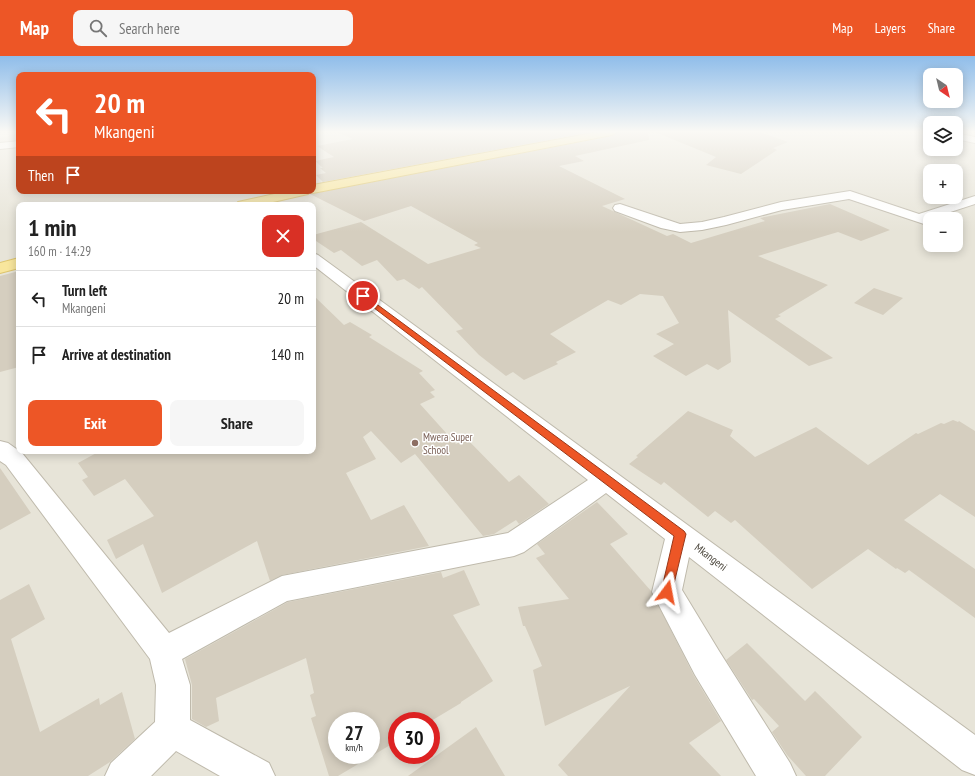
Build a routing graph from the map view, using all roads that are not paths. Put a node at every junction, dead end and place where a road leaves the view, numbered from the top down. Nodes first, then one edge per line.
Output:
1 (436, 166) edge
2 (316, 188) edge
3 (291, 194) edge
4 (975, 200) edge
5 (258, 202) edge
6 (620, 208) dead end
7 (945, 212) edge
8 (923, 219) edge
9 (316, 263) edge
10 (16, 264) edge
11 (0, 268) edge
12 (0, 449) edge
13 (608, 479) junction
14 (680, 534) junction
15 (164, 652) junction
16 (173, 730) junction
17 (975, 756) edge
18 (124, 776) edge
19 (256, 776) edge
20 (777, 776) edge

1 - 2 main road
3 - 5 main road
4 - 7 street
6 - 8 street
9 - 13 street, Mkangeni
10 - 11 main road
12 - 15 street
13 - 14 street, Mkangeni
13 - 15 street
14 - 17 street, Mkangeni
14 - 20 street
15 - 16 street
16 - 18 street
16 - 19 street

